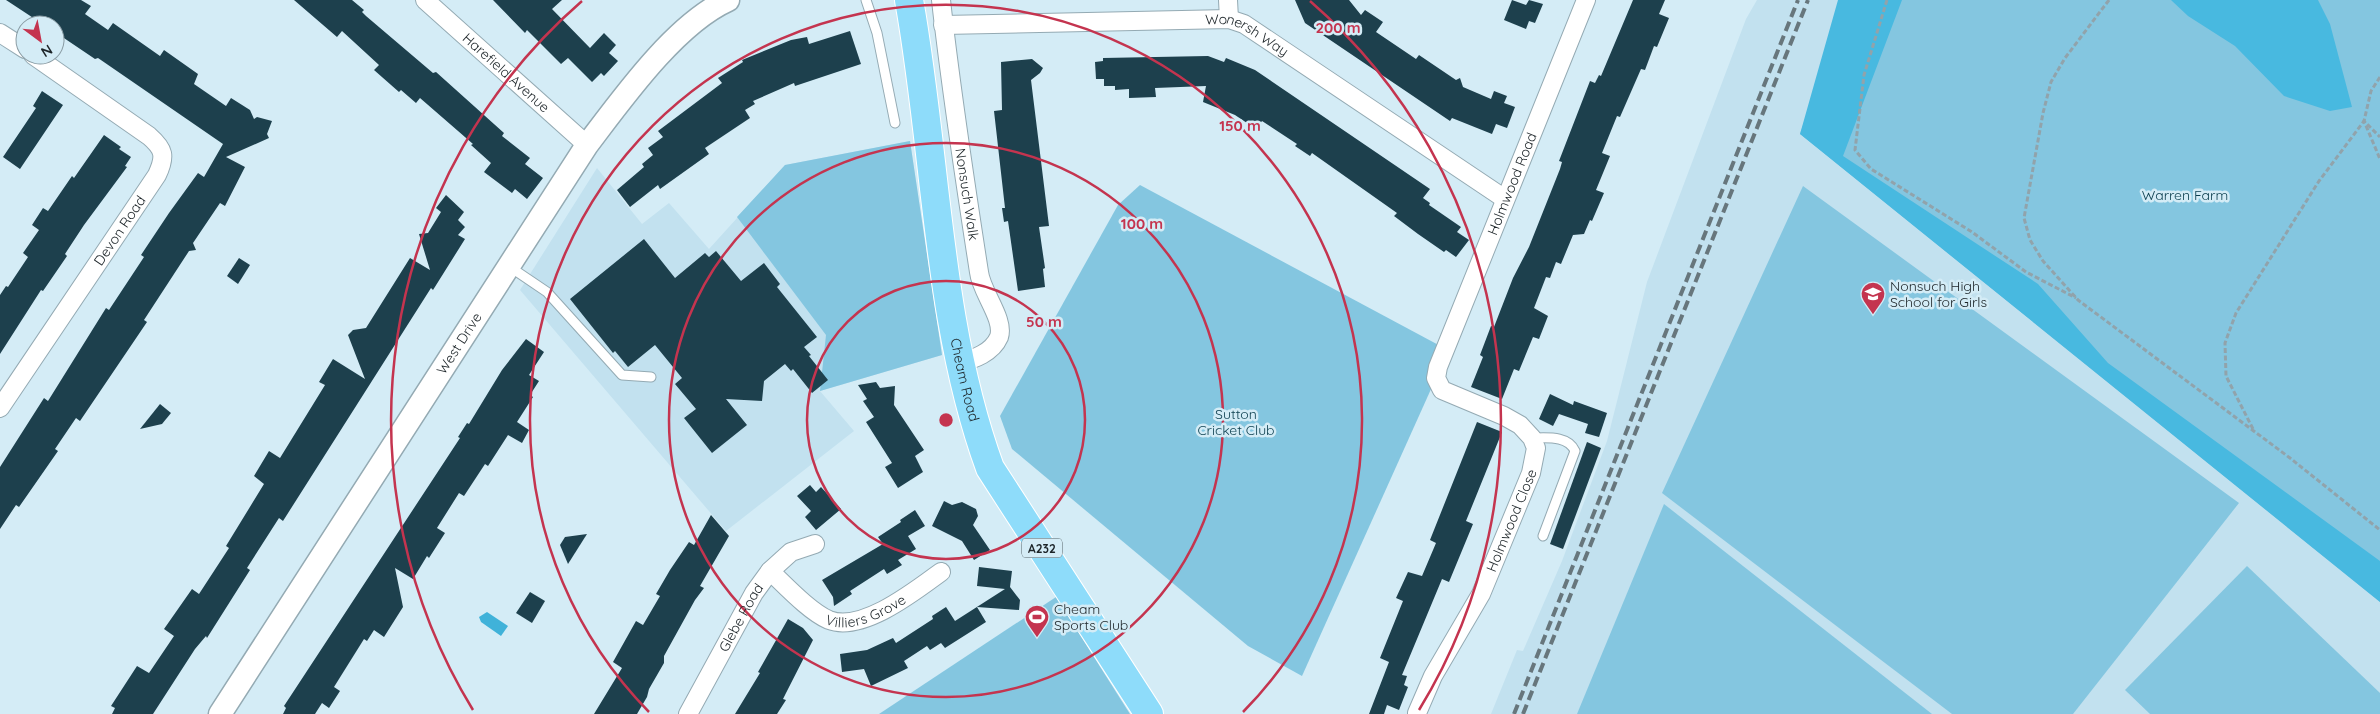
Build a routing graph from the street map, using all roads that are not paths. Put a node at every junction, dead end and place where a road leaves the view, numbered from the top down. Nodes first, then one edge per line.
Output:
1 (425, 0) edge
2 (728, 0) edge
3 (866, 0) edge
4 (909, 0) edge
5 (941, 0) edge
6 (1228, 0) edge
7 (1586, 0) edge
8 (1229, 19) junction
9 (943, 25) junction
10 (0, 32) edge
11 (15, 43) edge
12 (48, 65) edge
13 (895, 123) dead end
14 (587, 145) junction
15 (1505, 199) junction
16 (508, 266) junction
17 (959, 363) junction
18 (650, 377) dead end
19 (0, 408) edge
20 (1532, 438) junction
21 (1543, 536) dead end
22 (816, 544) dead end
23 (770, 571) junction
24 (941, 572) dead end
25 (1417, 713) edge
26 (220, 714) edge
27 (688, 714) edge
28 (1148, 714) edge

1 - 14 street, Harefield Avenue
2 - 14 street, West Drive
3 - 13 lane
4 - 17 highway, Cheam Road / A232
5 - 9 street, Nonsuch Walk
6 - 8 street
7 - 15 street, Holmwood Road
8 - 9 street, Wonersh Way
8 - 15 street, Wonersh Way
9 - 17 street, Nonsuch Walk
10 - 11 street
12 - 19 street, Devon Road
14 - 16 street, West Drive
15 - 20 street, Holmwood Road
16 - 18 lane
16 - 26 street, West Drive
17 - 28 highway, Cheam Road / A232
20 - 21 lane
20 - 25 street, Holmwood Close
22 - 23 street, Glebe Road
23 - 24 street, Villiers Grove
23 - 27 street, Glebe Road

